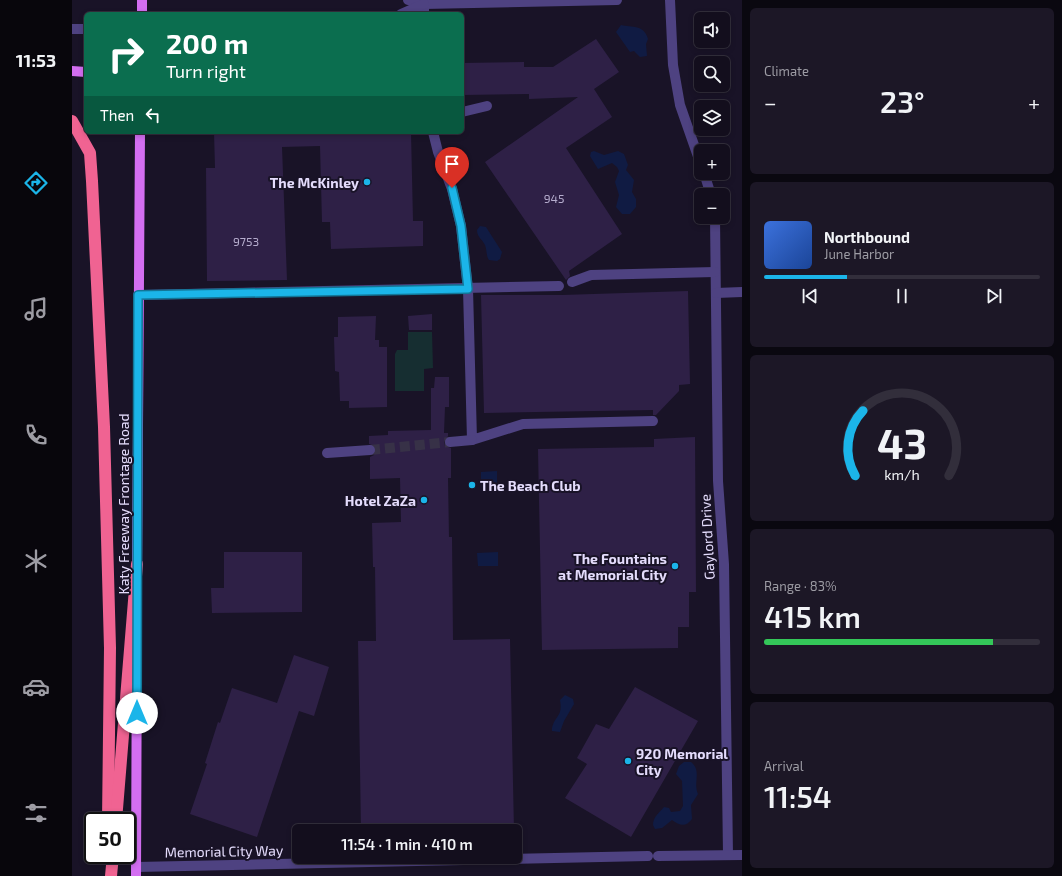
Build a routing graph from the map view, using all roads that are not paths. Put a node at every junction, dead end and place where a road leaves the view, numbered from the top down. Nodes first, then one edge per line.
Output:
1 (142, 0) edge
2 (408, 0) edge
3 (617, 0) edge
4 (670, 0) edge
5 (424, 9) edge
6 (142, 12) edge
7 (410, 12) edge
8 (72, 29) edge
9 (84, 29) edge
10 (72, 72) edge
11 (84, 72) edge
12 (487, 106) dead end
13 (464, 112) edge
14 (72, 121) edge
15 (140, 134) edge
16 (434, 134) edge
17 (694, 145) edge
18 (715, 224) edge
19 (715, 272) junction
20 (572, 282) dead end
21 (559, 286) dead end
22 (468, 289) junction
23 (742, 292) edge
24 (716, 293) junction
25 (138, 295) junction
26 (653, 421) dead end
27 (472, 440) junction
28 (450, 442) tunnel mouth
29 (370, 450) tunnel mouth
30 (327, 453) dead end
31 (137, 564) junction
32 (108, 812) edge
33 (117, 812) edge
34 (728, 855) junction
35 (742, 855) edge
36 (107, 864) edge
37 (112, 864) edge
38 (136, 872) edge
39 (107, 876) edge
40 (111, 876) edge

1 - 6 main road
2 - 5 street
3 - 5 street
4 - 17 street
5 - 7 street
8 - 9 street
10 - 11 main road
12 - 13 street
14 - 32 highway
15 - 25 main road, Katy Freeway Frontage Road
16 - 22 street
18 - 19 street, Gaylord Drive
19 - 20 street
19 - 24 street, Gaylord Drive
21 - 22 street
22 - 25 street
22 - 27 street
23 - 24 street
24 - 34 street, Gaylord Drive
25 - 31 main road, Katy Freeway Frontage Road
26 - 27 street
27 - 28 street
29 - 30 street
31 - 33 highway
31 - 38 main road, Katy Freeway Frontage Road
34 - 35 street, Memorial City Way
34 - 38 street, Memorial City Way
36 - 39 highway
37 - 40 highway

